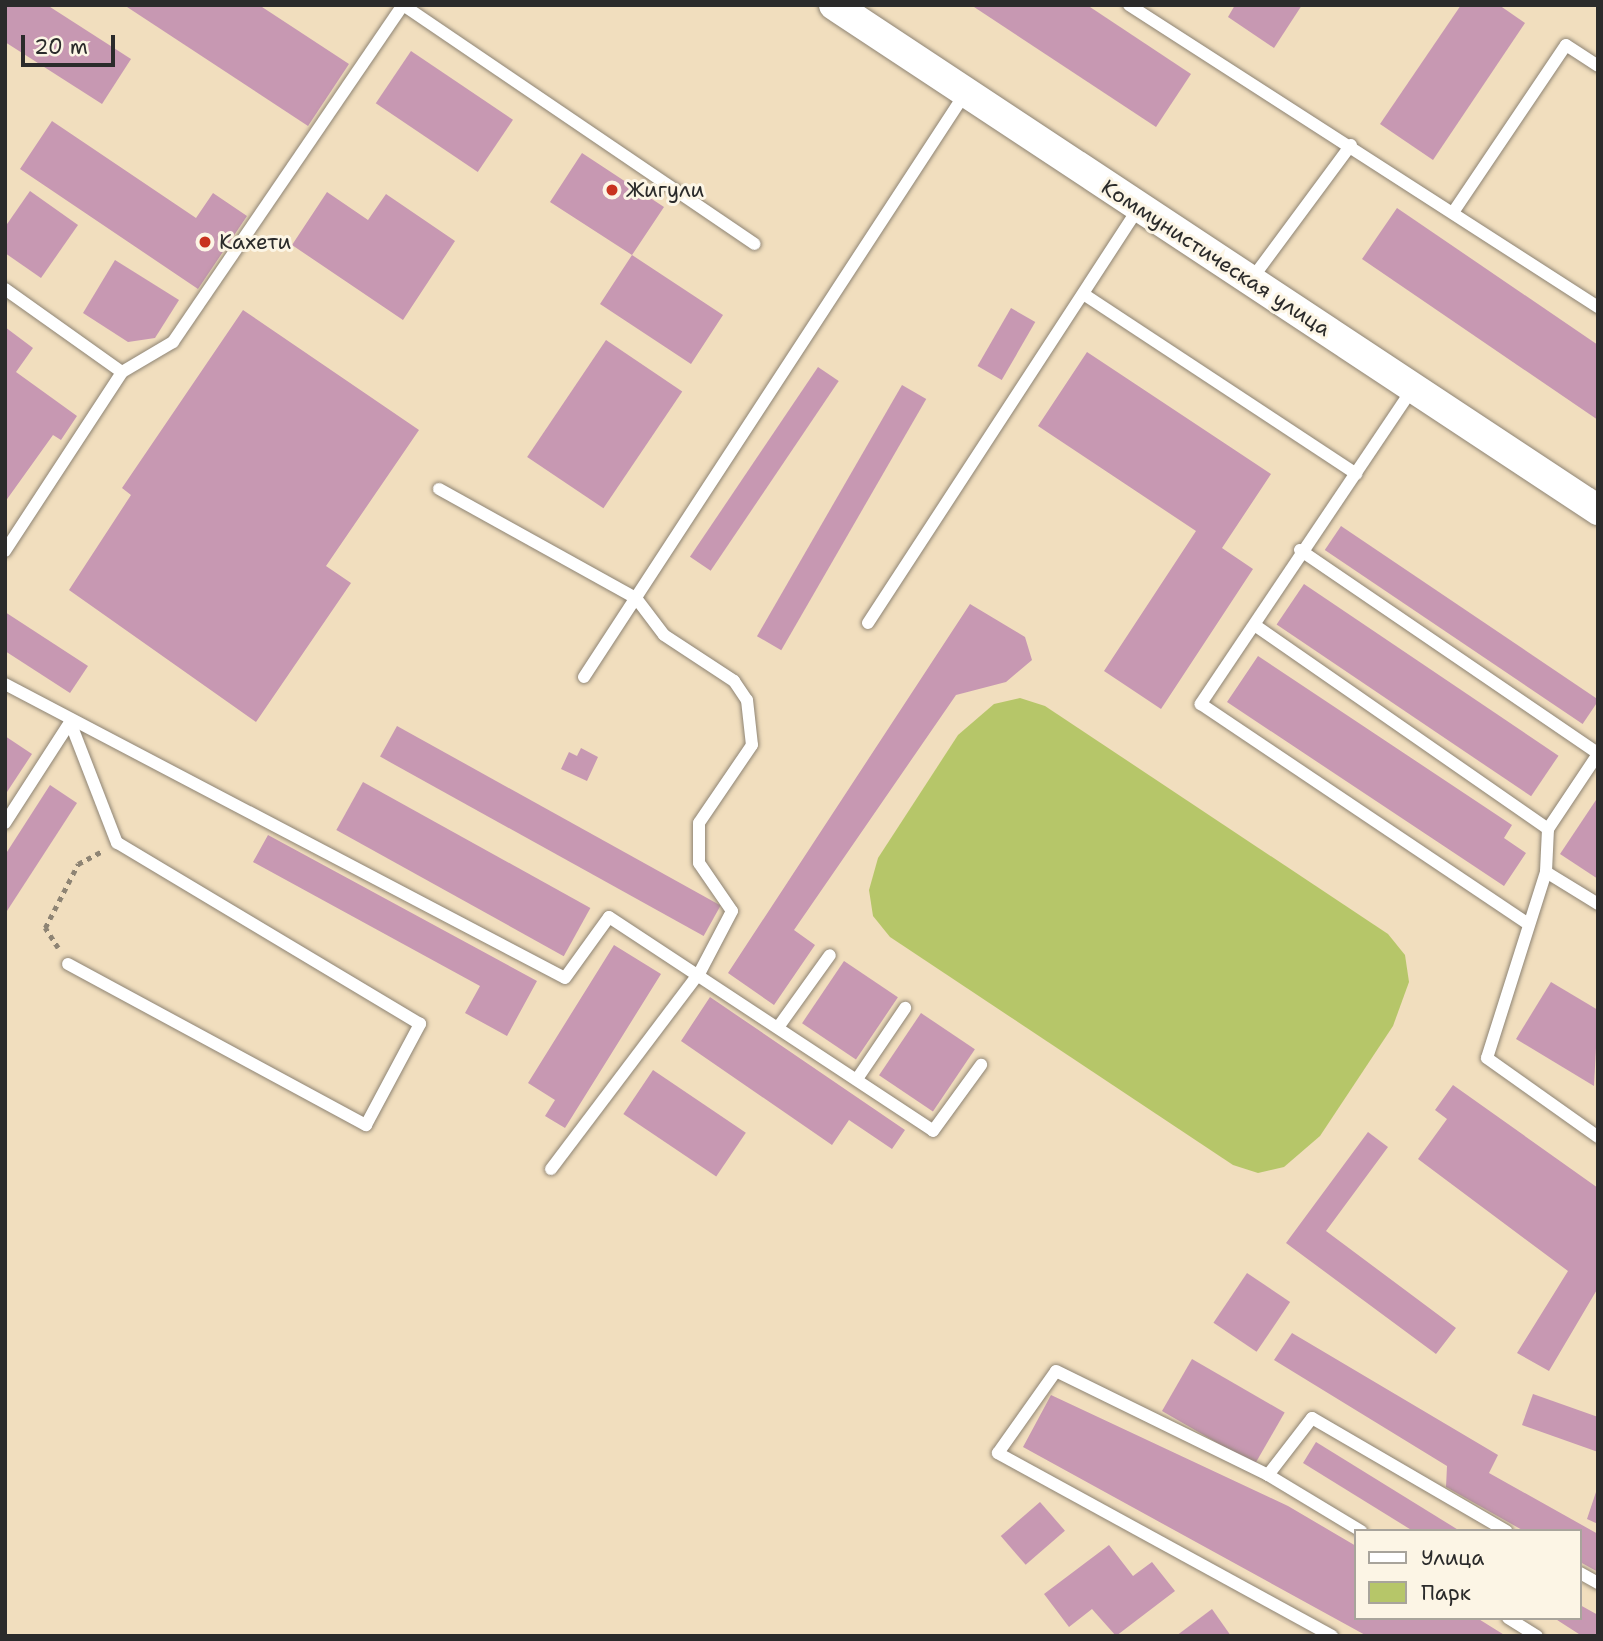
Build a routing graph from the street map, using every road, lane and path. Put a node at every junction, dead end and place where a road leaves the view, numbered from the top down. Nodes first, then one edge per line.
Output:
1 (403, 5) edge
2 (834, 5) edge
3 (1129, 5) edge
4 (1598, 66) edge
5 (966, 92) junction
6 (1351, 145) junction
7 (1139, 206) junction
8 (1454, 211) junction
9 (755, 244) dead end
10 (1250, 280) junction
11 (5, 289) edge
12 (1085, 295) junction
13 (1598, 307) edge
14 (122, 372) junction
15 (1413, 388) junction
16 (1356, 474) junction
17 (439, 489) dead end
18 (1598, 510) edge
19 (1300, 550) junction
20 (5, 551) edge
21 (636, 598) junction
22 (867, 622) dead end
23 (1256, 626) junction
24 (584, 677) dead end
25 (5, 684) edge
26 (71, 722) junction
27 (1598, 753) edge
28 (5, 823) edge
29 (1548, 830) junction
30 (117, 843) junction
31 (1546, 872) junction
32 (1598, 904) edge
33 (1525, 922) junction
34 (830, 955) dead end
35 (68, 964) joint
36 (700, 972) junction
37 (905, 1008) dead end
38 (779, 1026) junction
39 (981, 1065) dead end
40 (857, 1079) junction
41 (1598, 1137) edge
42 (551, 1169) dead end
43 (1268, 1475) junction
44 (1358, 1529) edge
45 (1503, 1529) edge
46 (1582, 1574) edge
47 (1598, 1583) edge
48 (1511, 1620) edge
49 (1332, 1636) edge
50 (1537, 1636) edge

1 - 9 lane
1 - 14 lane
2 - 5 street, Коммунистическая улица
3 - 6 lane
4 - 8 lane
5 - 7 street, Коммунистическая улица
5 - 21 lane
6 - 8 lane
6 - 10 lane
7 - 10 street, Коммунистическая улица
7 - 12 lane
8 - 13 lane
10 - 15 street, Коммунистическая улица
11 - 14 lane
12 - 16 lane
12 - 22 lane
14 - 20 lane
15 - 16 lane
15 - 18 street, Коммунистическая улица
16 - 19 lane
17 - 21 lane
19 - 23 lane
19 - 27 lane
21 - 24 lane
21 - 36 lane
23 - 29 lane
23 - 33 lane
25 - 26 lane
26 - 28 lane
26 - 30 lane
26 - 36 lane
27 - 29 lane
29 - 31 lane
30 - 35 path
30 - 35 lane
31 - 32 lane
31 - 33 lane
33 - 41 lane
34 - 38 lane
36 - 38 lane
36 - 42 lane
37 - 40 lane
38 - 40 lane
39 - 40 lane
43 - 44 lane
43 - 45 lane
43 - 49 lane
46 - 47 lane
48 - 50 lane

